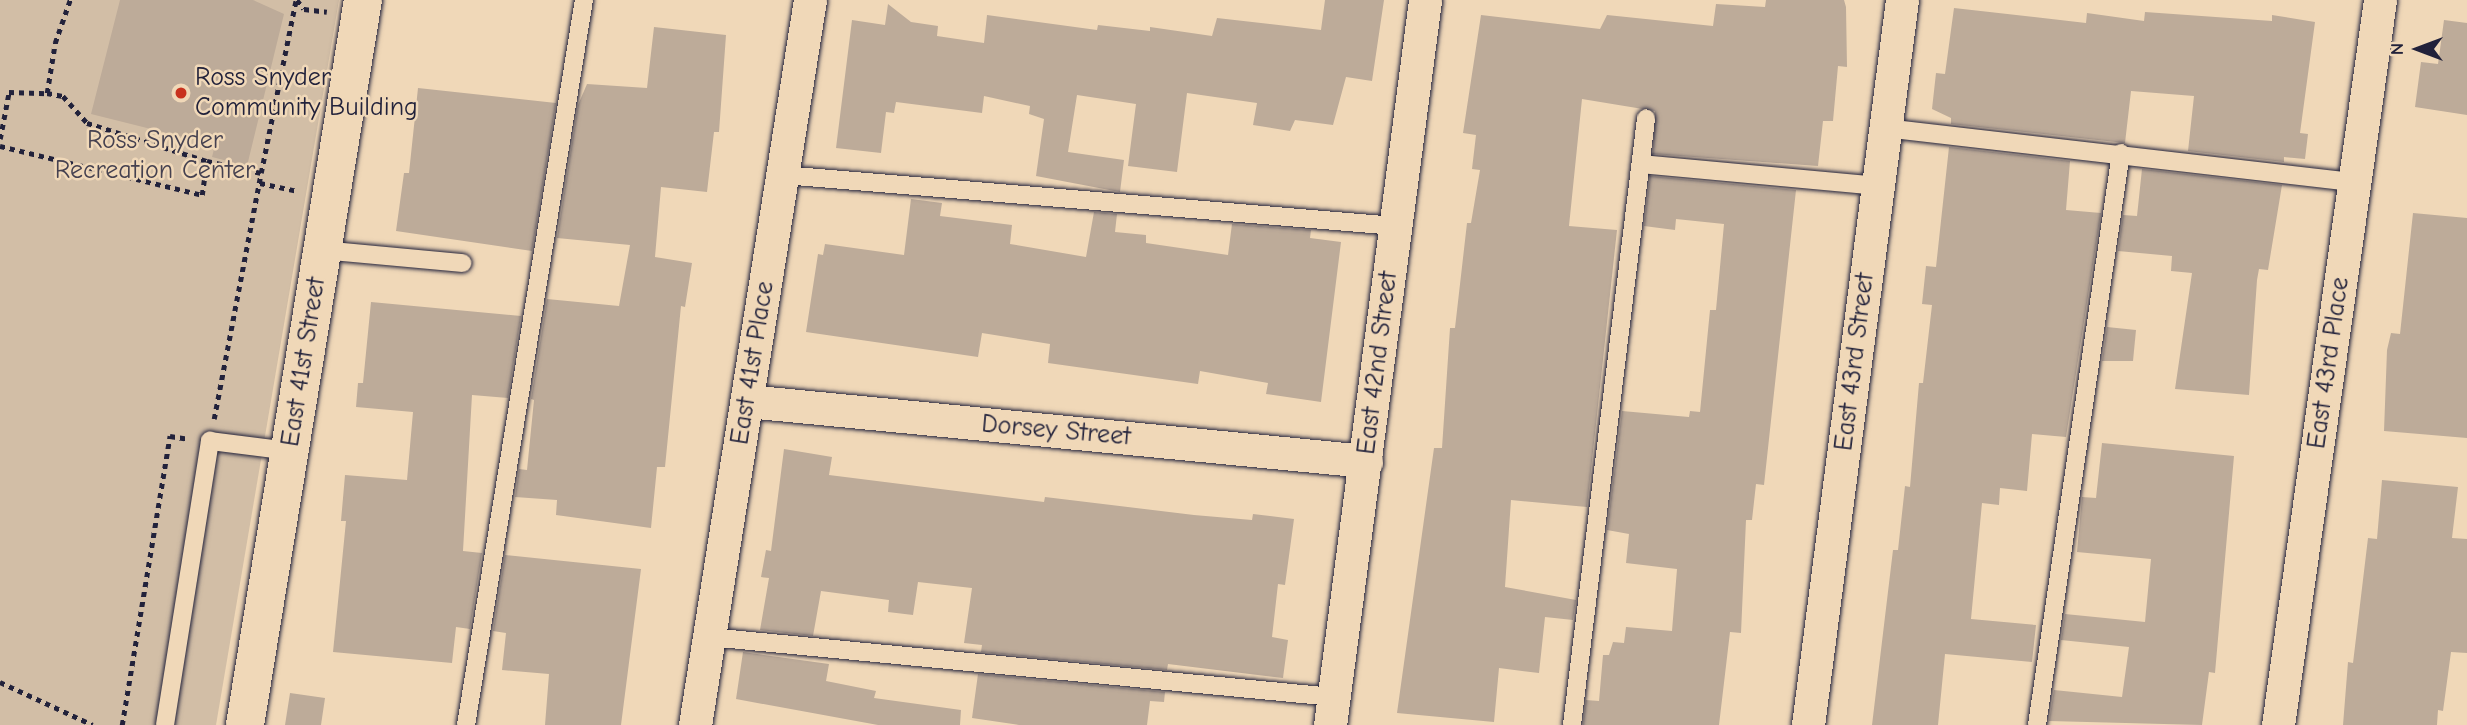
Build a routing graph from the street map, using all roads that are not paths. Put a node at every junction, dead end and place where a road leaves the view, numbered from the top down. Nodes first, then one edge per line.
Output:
1 (584, 0) edge
2 (810, 0) edge
3 (1424, 0) edge
4 (1902, 0) edge
5 (2380, 0) edge
6 (346, 6) edge
7 (1646, 118) dead end
8 (1885, 128) junction
9 (2121, 153) junction
10 (1641, 164) junction
11 (783, 175) junction
12 (2354, 181) junction
13 (1878, 186) junction
14 (1396, 226) junction
15 (323, 250) junction
16 (462, 264) dead end
17 (747, 401) junction
18 (289, 451) junction
19 (1366, 461) junction
20 (709, 637) junction
21 (1332, 711) edge
22 (165, 725) edge
23 (245, 725) edge
24 (466, 725) edge
25 (695, 725) edge
26 (1572, 725) edge
27 (1808, 725) edge
28 (2037, 725) edge
29 (2278, 725) edge

1 - 24 lane
2 - 11 street, East 41st Place
3 - 14 street, East 42nd Street
4 - 8 street, East 43rd Street
5 - 12 street, East 43rd Place
6 - 15 street, East 41st Street
7 - 10 lane
8 - 9 lane
8 - 13 street, East 43rd Street
9 - 12 lane
9 - 28 lane
10 - 13 lane
10 - 26 lane
11 - 14 lane
11 - 17 street, East 41st Place
12 - 29 street, East 43rd Place
13 - 27 street, East 43rd Street
14 - 19 street, East 42nd Street
15 - 16 lane
15 - 18 street, East 41st Street
17 - 19 street, Dorsey Street
17 - 20 street, East 41st Place
18 - 22 lane
18 - 23 street, East 41st Street
19 - 21 street, East 42nd Street
20 - 21 lane
20 - 25 street, East 41st Place

